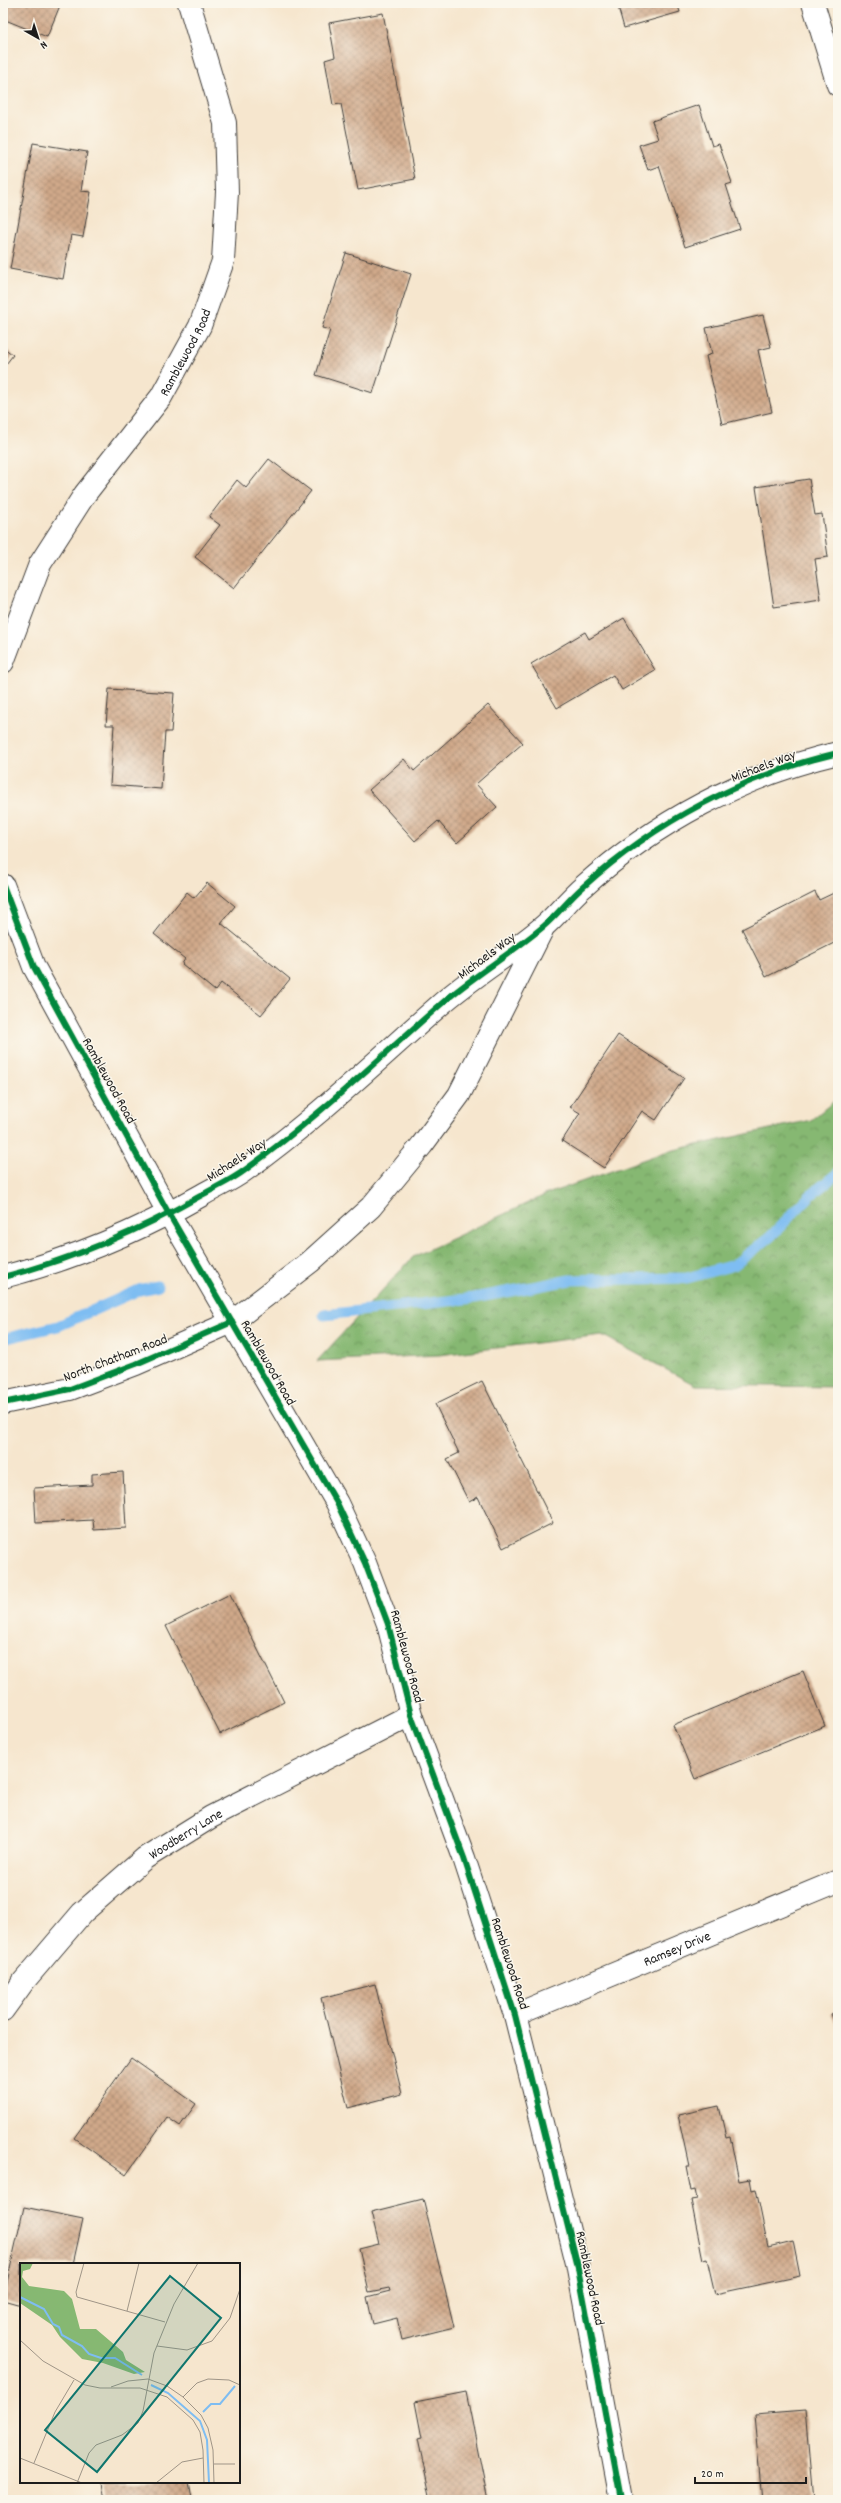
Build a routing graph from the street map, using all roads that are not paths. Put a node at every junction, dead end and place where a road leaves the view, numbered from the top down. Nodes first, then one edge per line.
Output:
1 (189, 3) edge
2 (813, 3) edge
3 (838, 85) edge
4 (3, 662) edge
5 (838, 753) edge
6 (3, 884) edge
7 (544, 926) junction
8 (169, 1214) junction
9 (3, 1277) edge
10 (232, 1322) junction
11 (3, 1403) edge
12 (411, 1715) junction
13 (838, 1881) edge
14 (3, 2010) edge
15 (516, 2015) junction
16 (621, 2500) edge

1 - 4 street, Ramblewood Road
2 - 3 street
5 - 7 street, Michaels Way
6 - 8 street, Ramblewood Road
7 - 8 street, Michaels Way
7 - 10 street, Michaels Way
8 - 9 street
8 - 10 street, Ramblewood Road
10 - 11 street, North Chatham Road
10 - 12 street, Ramblewood Road
12 - 14 street, Woodberry Lane
12 - 15 street, Ramblewood Road
13 - 15 street, Ramsey Drive
15 - 16 street, Ramblewood Road

